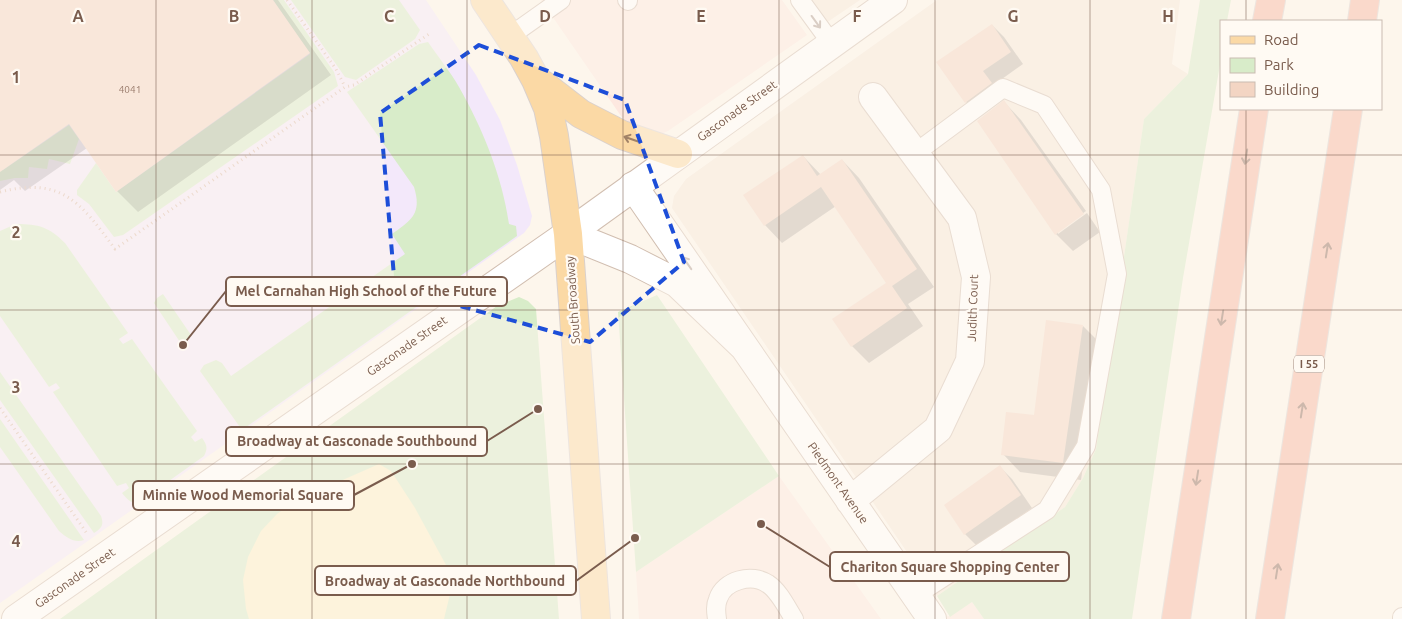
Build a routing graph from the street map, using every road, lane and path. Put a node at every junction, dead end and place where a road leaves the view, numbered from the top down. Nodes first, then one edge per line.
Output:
1 (287, 0) edge
2 (485, 0) edge
3 (561, 0) edge
4 (800, 0) edge
5 (893, 0) edge
6 (1270, 0) edge
7 (1365, 0) edge
8 (1267, 20) edge
9 (1362, 20) edge
10 (429, 34) dead end
11 (510, 36) junction
12 (832, 44) junction
13 (536, 80) junction
14 (345, 86) junction
15 (873, 97) dead end
16 (1254, 110) edge
17 (1348, 110) edge
18 (678, 154) junction
19 (914, 154) junction
20 (633, 186) junction
21 (0, 192) edge
22 (568, 234) junction
23 (744, 347) junction
24 (0, 408) edge
25 (850, 501) junction
26 (89, 536) dead end
27 (916, 595) junction
28 (16, 619) edge
29 (596, 619) edge
30 (717, 619) edge
31 (794, 619) edge
32 (932, 619) edge
33 (1176, 619) edge
34 (1270, 619) edge

1 - 14 path
2 - 11 main road, South Broadway
3 - 11 lane
4 -> 12 lane
5 - 12 street, Gasconade Street
6 - 8 highway
7 - 9 highway
10 - 14 path
11 - 13 main road, South Broadway
12 - 18 street, Gasconade Street
18 -> 13 main road
13 - 22 main road, South Broadway
14 - 21 path
15 - 19 street, Judith Court
16 -> 33 highway
34 -> 17 highway, I 55
18 - 20 street, Gasconade Street
19 - 25 street, Judith Court
19 - 27 lane
20 - 22 street, Gasconade Street
23 -> 20 street, Piedmont Avenue
22 - 23 street, Piedmont Avenue
22 - 28 street, Gasconade Street
22 - 29 main road, South Broadway
23 - 25 street, Piedmont Avenue
24 - 26 path
25 - 27 street, Piedmont Avenue
27 - 32 street, Piedmont Avenue
30 - 31 lane

